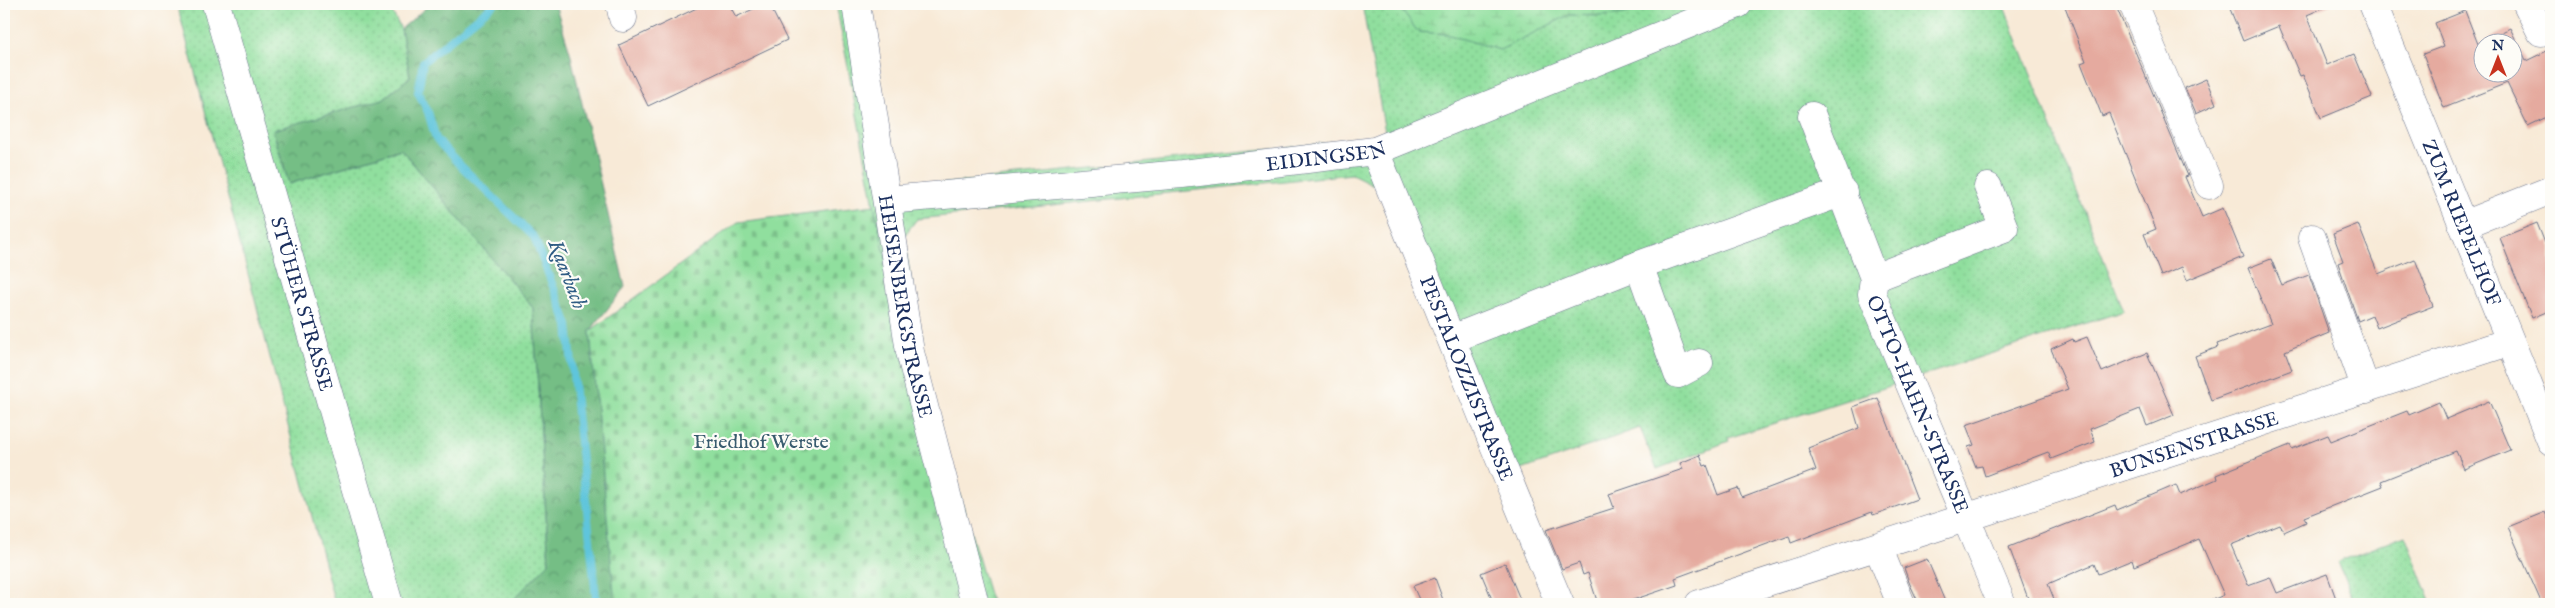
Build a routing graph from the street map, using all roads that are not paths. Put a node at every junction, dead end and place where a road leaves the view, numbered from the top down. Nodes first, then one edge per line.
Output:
1 (216, 4) edge
2 (856, 4) edge
3 (1738, 4) edge
4 (2133, 4) edge
5 (2373, 4) edge
6 (2527, 4) edge
7 (2541, 32) dead end
8 (1812, 116) dead end
9 (1375, 151) junction
10 (2209, 185) dead end
11 (1988, 187) dead end
12 (2551, 190) edge
13 (1843, 192) junction
14 (888, 200) junction
15 (2463, 225) junction
16 (2312, 238) dead end
17 (1639, 265) junction
18 (1874, 278) junction
19 (1452, 339) junction
20 (2509, 342) junction
21 (1699, 363) dead end
22 (2366, 388) junction
23 (2551, 441) edge
24 (1966, 518) junction
25 (1878, 547) junction
26 (389, 604) edge
27 (975, 604) edge
28 (1560, 604) edge
29 (1699, 604) edge
30 (1900, 604) edge
31 (2002, 604) edge

1 - 26 street, STÜHER STRASSE
2 - 14 street, HEISENBERGSTRASSE
3 - 9 street, EIDINGSEN
4 - 10 street
5 - 15 street, ZUM RIEPELHOF
6 - 7 street
8 - 13 street, OTTO-HAHN-STRASSE
9 - 14 street, EIDINGSEN
9 - 19 street, PESTALOZZISTRASSE
11 - 18 street
12 - 15 street
13 - 17 street
13 - 18 street, OTTO-HAHN-STRASSE
14 - 27 street, HEISENBERGSTRASSE
15 - 20 street, ZUM RIEPELHOF
16 - 22 street
17 - 19 street
17 - 21 street
18 - 24 street, OTTO-HAHN-STRASSE
19 - 28 street, PESTALOZZISTRASSE
20 - 22 street, BUNSENSTRASSE
20 - 23 street, ZUM RIEPELHOF
22 - 24 street, BUNSENSTRASSE
24 - 25 street, BUNSENSTRASSE
24 - 31 street, OTTO-HAHN-STRASSE
25 - 29 street, BUNSENSTRASSE
25 - 30 street

